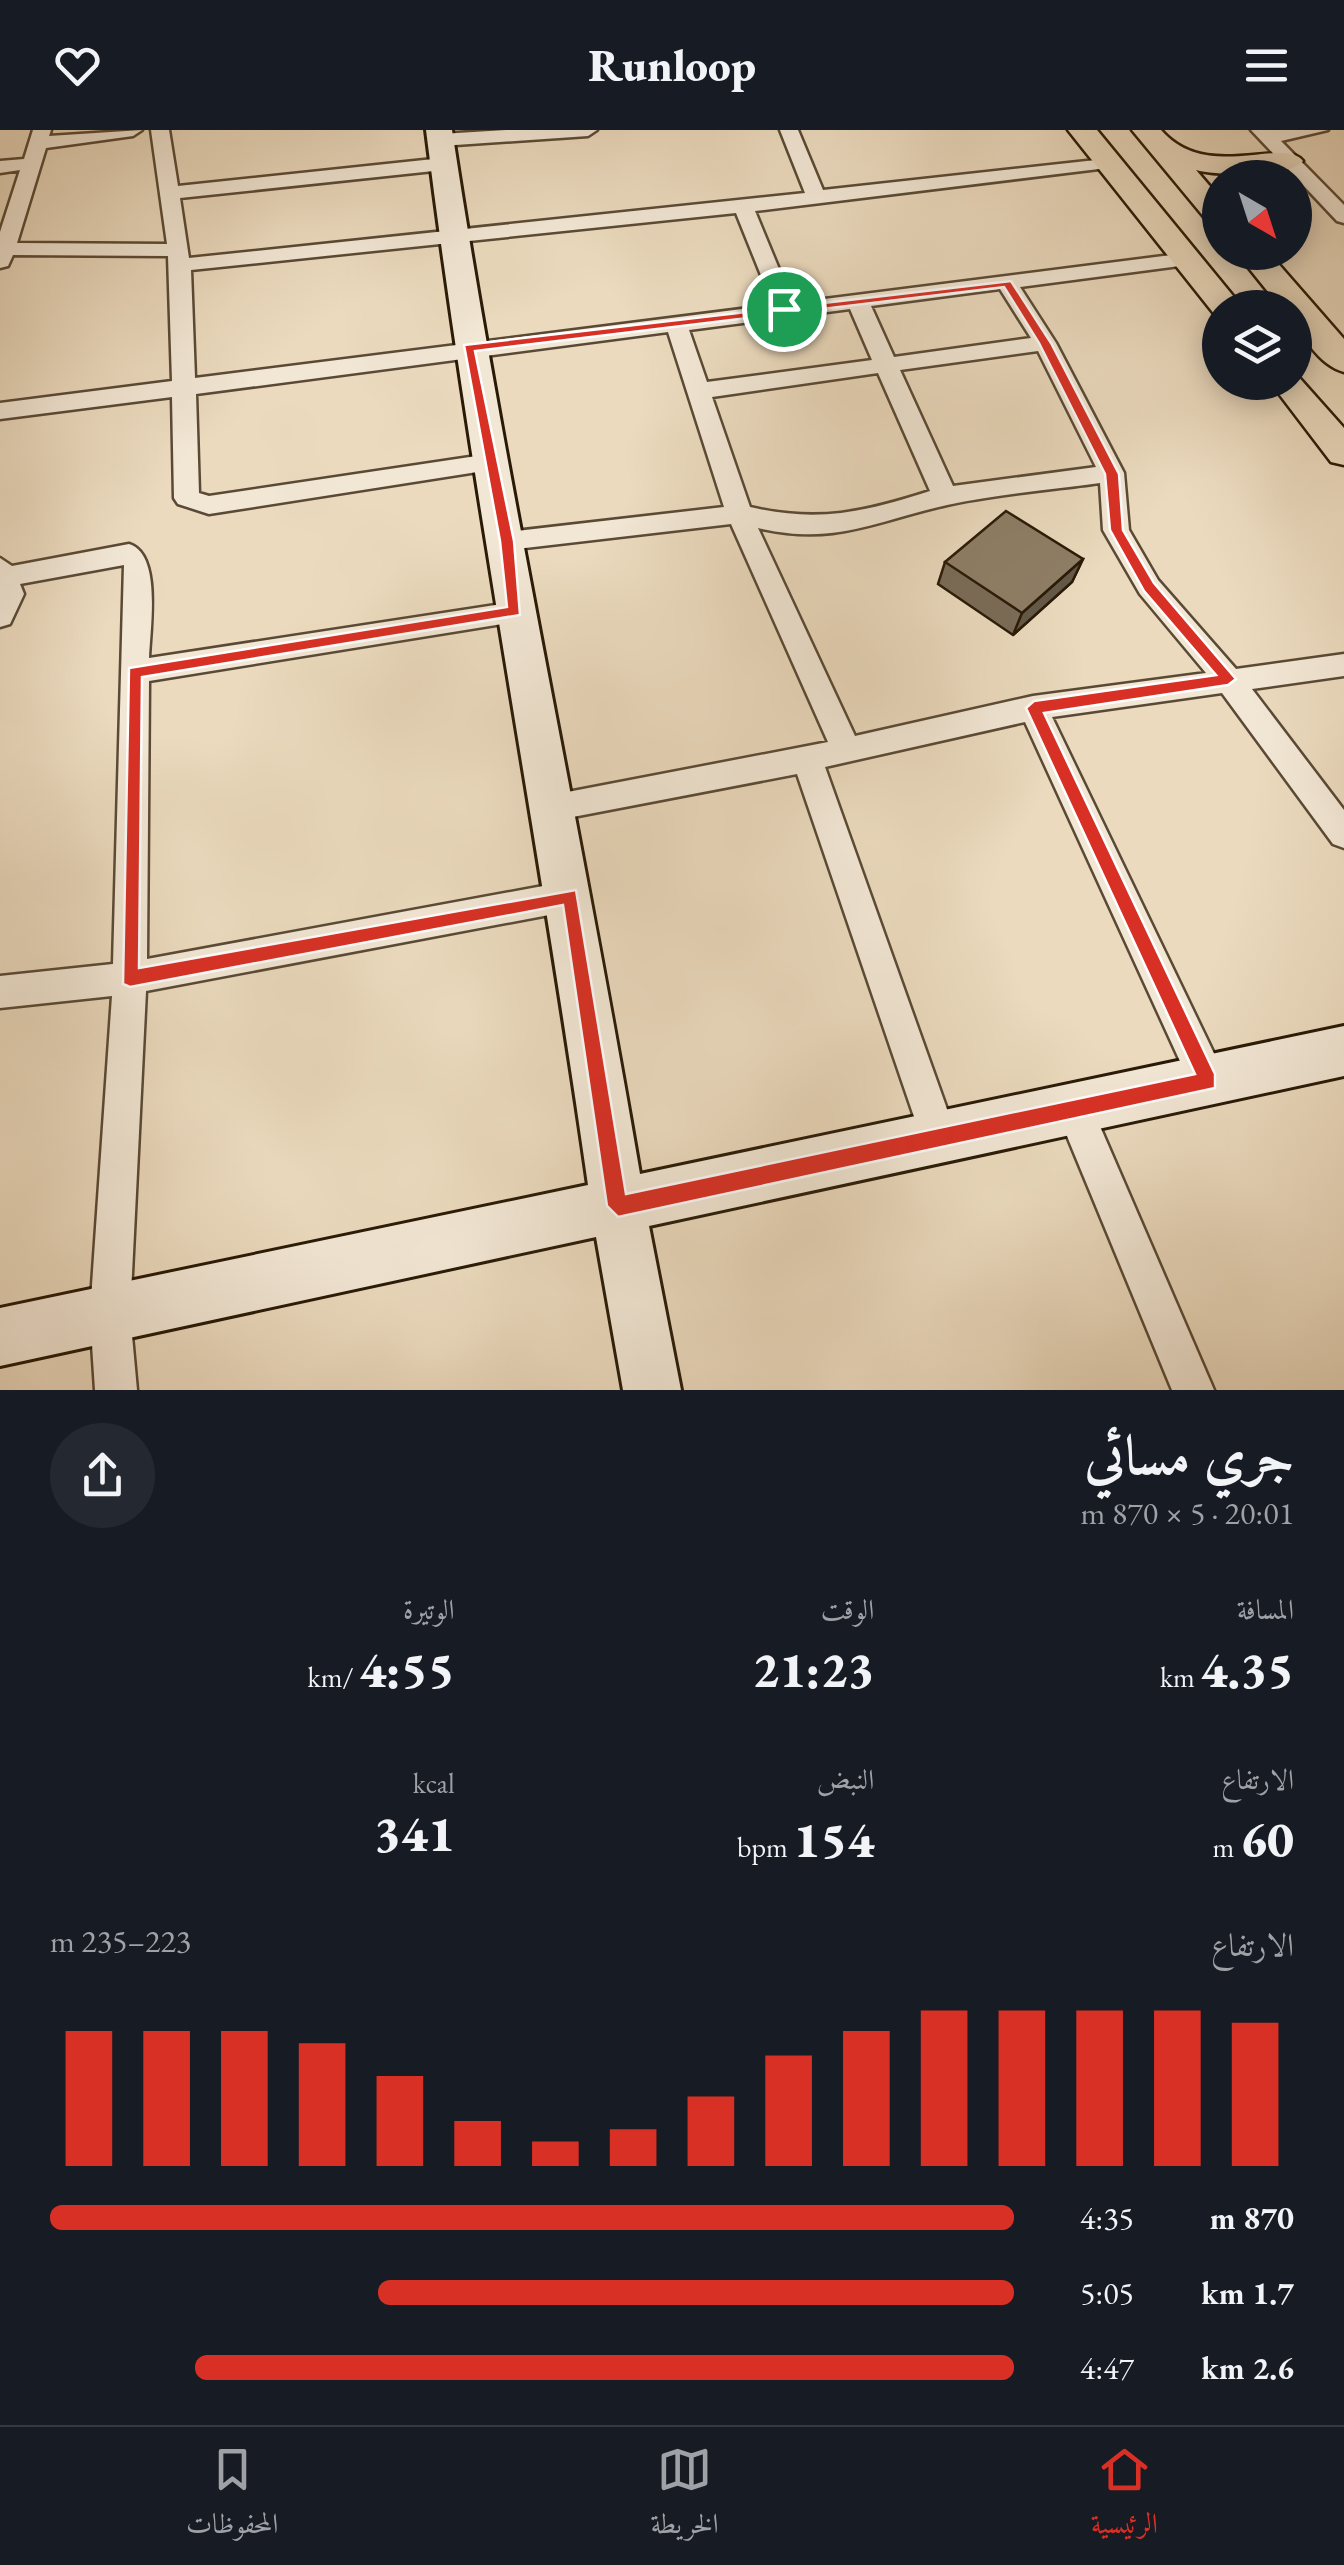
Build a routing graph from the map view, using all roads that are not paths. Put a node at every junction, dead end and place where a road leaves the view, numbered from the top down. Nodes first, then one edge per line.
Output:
1 (133, 130) edge
2 (160, 130) edge
3 (588, 130) edge
4 (789, 130) edge
5 (1082, 130) edge
6 (1146, 130) edge
7 (1319, 130) edge
8 (1263, 134) edge
9 (441, 144) edge
10 (38, 146) edge
11 (1166, 154) junction
12 (1288, 160) edge
13 (1107, 162) junction
14 (1202, 163) edge
15 (0, 167) edge
16 (1312, 184) edge
17 (170, 193) junction
18 (815, 194) junction
19 (1202, 196) edge
20 (743, 206) junction
21 (1344, 217) edge
22 (452, 236) junction
23 (2, 254) edge
24 (179, 257) junction
25 (1188, 259) junction
26 (1266, 270) edge
27 (1007, 283) junction
28 (1213, 290) edge
29 (857, 300) junction
30 (784, 309) junction
31 (676, 323) junction
32 (1045, 343) junction
33 (468, 348) junction
34 (1344, 361) edge
35 (885, 365) junction
36 (185, 384) junction
37 (698, 391) junction
38 (1301, 400) edge
39 (0, 411) edge
40 (1344, 453) edge
41 (490, 462) junction
42 (1112, 474) junction
43 (945, 496) junction
44 (739, 514) junction
45 (507, 541) junction
46 (4, 572) edge
47 (515, 612) junction
48 (0, 617) edge
49 (1344, 665) edge
50 (134, 672) junction
51 (1228, 679) junction
52 (1034, 708) junction
53 (845, 747) junction
54 (806, 759) junction
55 (552, 808) junction
56 (1344, 834) edge
57 (570, 896) junction
58 (130, 978) junction
59 (0, 992) edge
60 (1344, 1051) edge
61 (1208, 1081) junction
62 (1073, 1107) junction
63 (940, 1140) junction
64 (618, 1206) junction
65 (110, 1314) junction
66 (0, 1337) edge
67 (116, 1390) edge
68 (652, 1390) edge
69 (1193, 1390) edge

1 - 10 street
2 - 17 street
3 - 9 street
4 - 18 street
5 - 13 main road
6 - 11 main road
7 - 8 street
8 - 12 street
9 - 17 street
9 - 22 street
10 - 15 street
10 - 23 street
11 - 14 main road
11 - 19 main road
13 - 18 street
13 - 25 main road
16 - 21 street
17 - 24 street
18 - 20 street
20 - 22 street
20 - 30 street
22 - 24 street
22 - 33 street
23 - 24 street
24 - 36 street
25 - 27 street
25 - 28 main road
26 - 34 main road
27 - 29 street
27 - 32 street
29 - 30 street
29 - 35 street
30 - 31 street
31 - 33 street
31 - 37 street
32 - 35 street
32 - 42 street
33 - 36 street
33 - 41 street
35 - 37 street
35 - 43 street
36 - 39 street
36 - 41 street
37 - 44 street
38 - 40 main road
41 - 45 street
42 - 43 street
42 - 51 street
43 - 44 street
44 - 45 street
44 - 53 street
45 - 47 street
46 - 48 street
46 - 50 street
47 - 50 street
47 - 55 street
49 - 51 street
50 - 58 street
51 - 52 street
51 - 56 street
52 - 53 street
52 - 61 street
53 - 54 street
54 - 55 street
54 - 63 street
55 - 57 street
57 - 58 street
57 - 64 street
58 - 59 street
58 - 65 street
60 - 61 street
61 - 62 street
62 - 63 street
62 - 69 street
63 - 64 street
64 - 65 street
64 - 68 street
65 - 66 street
65 - 67 street

